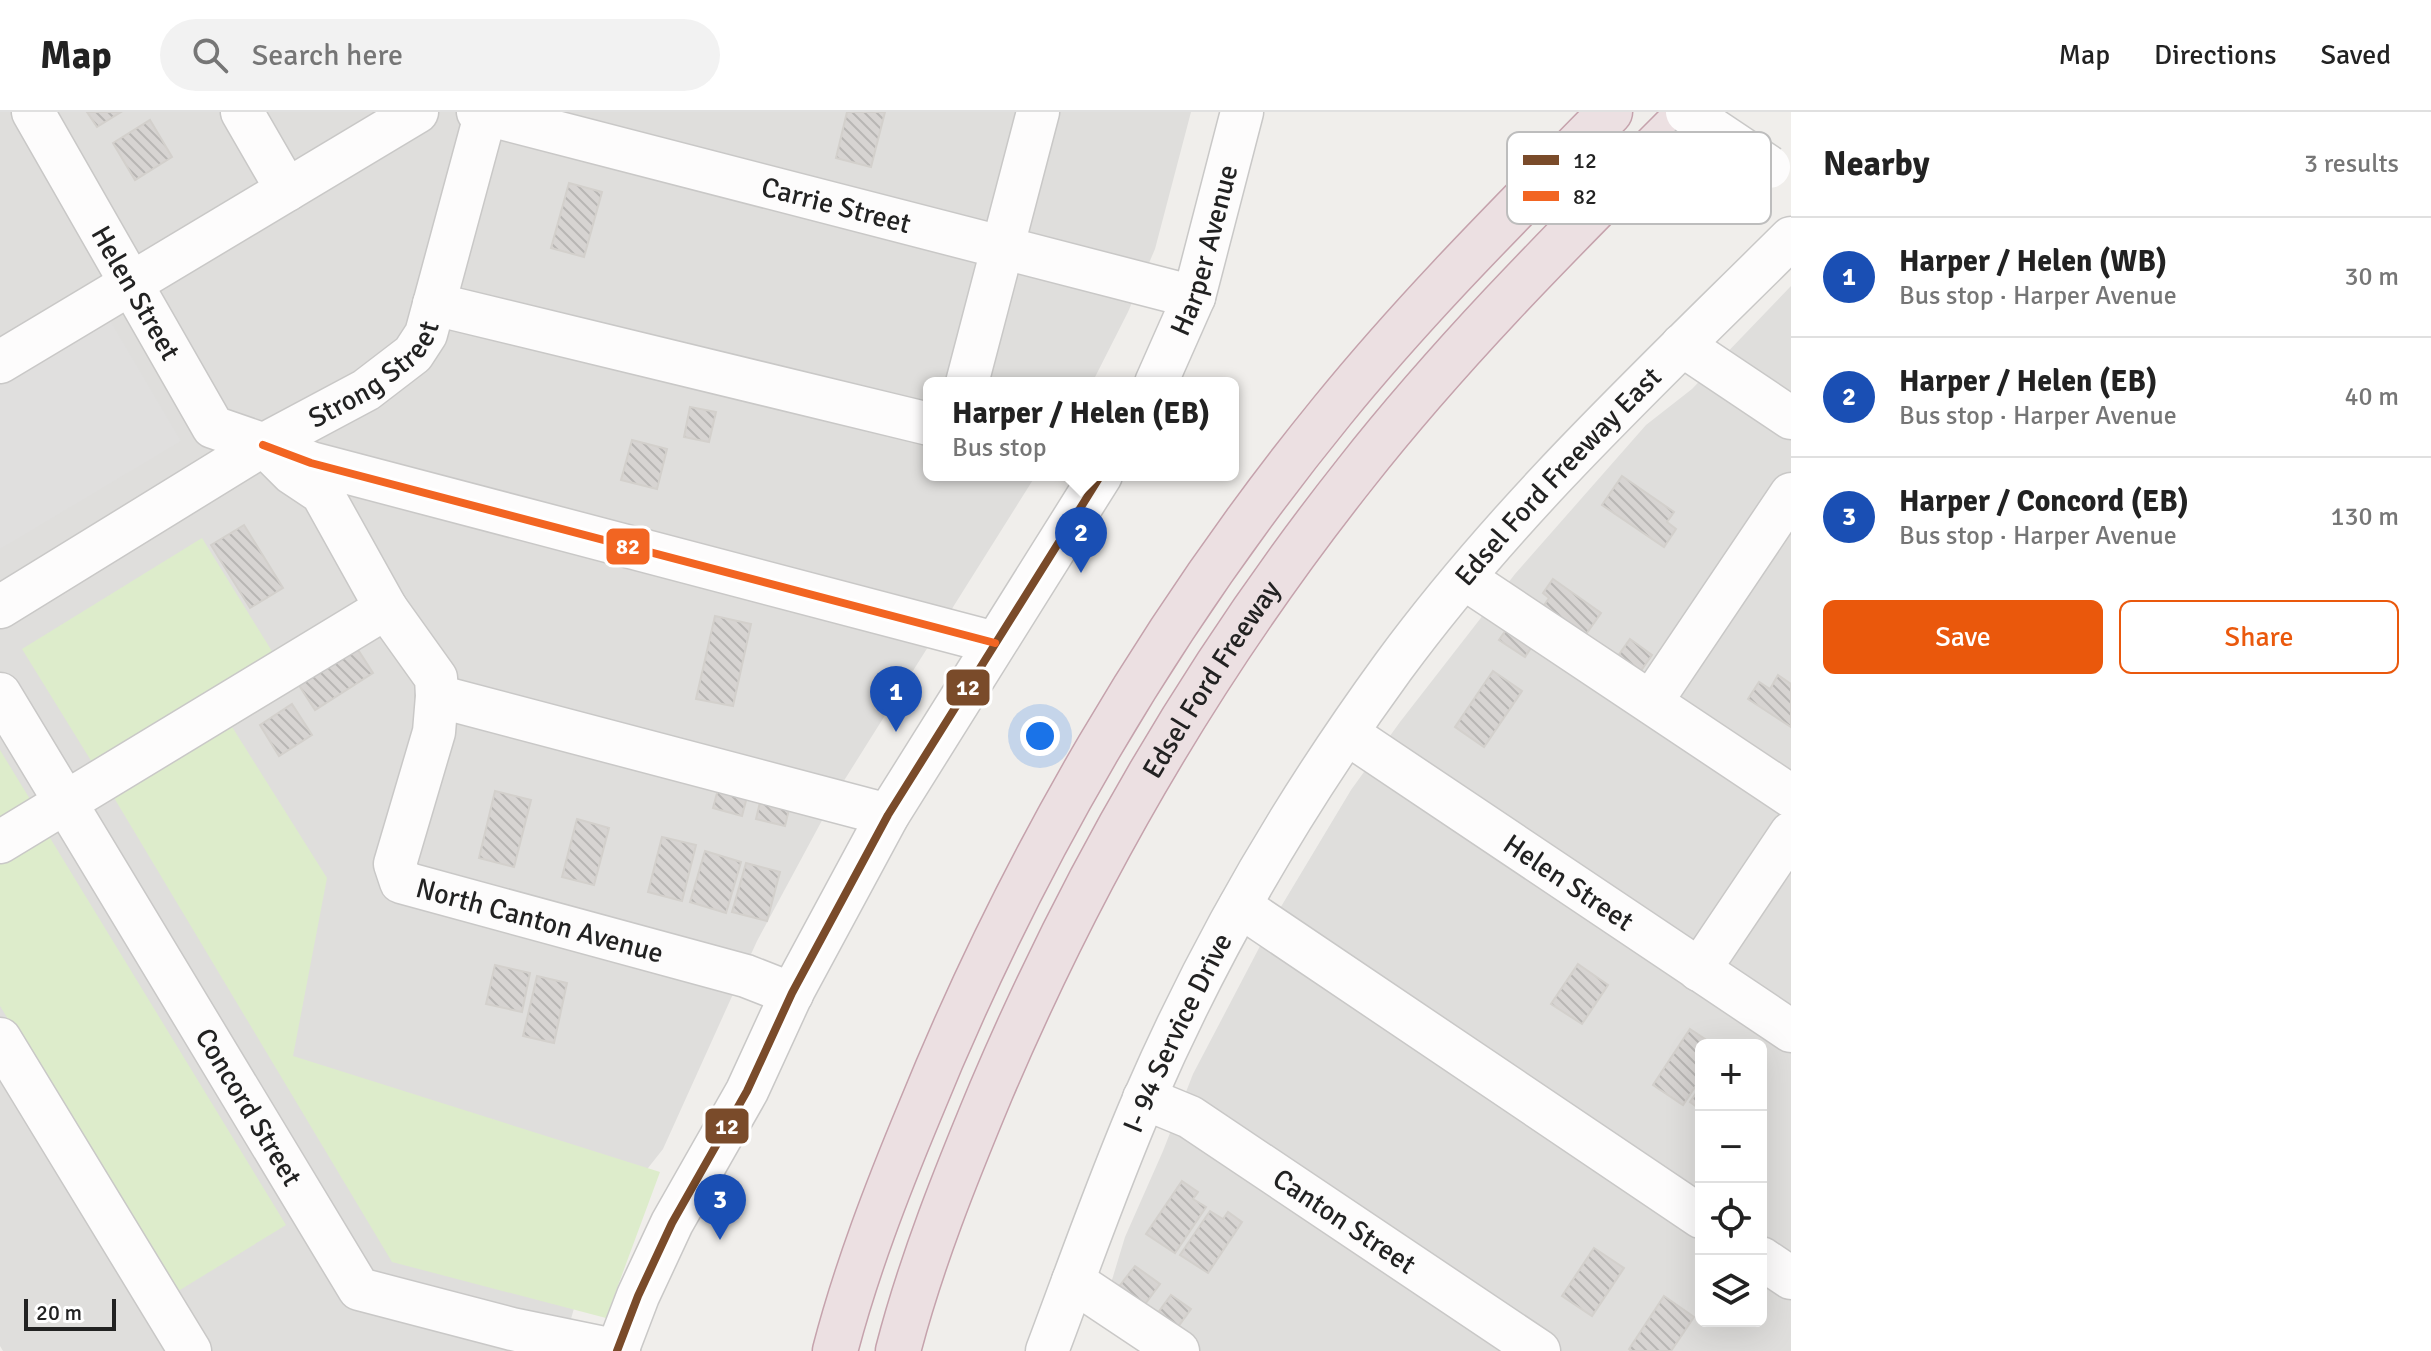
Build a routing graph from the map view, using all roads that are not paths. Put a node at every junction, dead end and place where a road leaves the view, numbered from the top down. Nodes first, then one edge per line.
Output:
1 (33, 112) edge
2 (242, 112) edge
3 (417, 112) edge
4 (1038, 112) edge
5 (1242, 112) edge
6 (1610, 112) edge
7 (1688, 112) edge
8 (483, 113) edge
9 (1590, 132) edge
10 (1668, 132) edge
11 (1718, 132) edge
12 (287, 190) junction
13 (1507, 217) edge
14 (1578, 224) edge
15 (1791, 238) edge
16 (1003, 248) junction
17 (130, 283) junction
18 (1194, 297) junction
19 (434, 304) junction
20 (1682, 345) junction
21 (0, 362) edge
22 (969, 377) edge
23 (1159, 377) edge
24 (1791, 418) edge
25 (923, 423) edge
26 (264, 445) junction
27 (1097, 481) edge
28 (1791, 494) edge
29 (1464, 578) junction
30 (0, 607) edge
31 (386, 608) junction
32 (995, 643) junction
33 (0, 694) edge
34 (437, 696) junction
35 (1651, 702) junction
36 (1348, 734) junction
37 (1791, 796) edge
38 (65, 802) junction
39 (888, 815) junction
40 (1791, 833) edge
41 (0, 842) edge
42 (1240, 906) junction
43 (1699, 970) junction
44 (792, 994) junction
45 (1791, 1031) edge
46 (0, 1039) edge
47 (1144, 1098) junction
48 (1695, 1213) edge
49 (1767, 1262) edge
50 (1791, 1278) edge
51 (1073, 1281) junction
52 (190, 1351) edge
53 (618, 1351) edge
54 (835, 1351) edge
55 (898, 1351) edge
56 (1047, 1351) edge
57 (1178, 1351) edge
58 (1539, 1351) edge

1 - 17 street, Helen Street
2 - 12 street
3 - 12 street
4 - 16 street
5 - 18 street, Harper Avenue
6 - 9 highway, Edsel Ford Freeway
7 - 10 highway, Edsel Ford Freeway
7 - 11 street, bridge
8 - 16 street, Carrie Street
8 - 19 street, Strong Street
12 - 17 street
13 - 54 highway, Edsel Ford Freeway
14 - 55 highway, Edsel Ford Freeway
15 - 20 street, Edsel Ford Freeway East
16 - 18 street, Carrie Street
16 - 22 street
17 - 21 street
17 - 26 street, Helen Street
18 - 23 street, Harper Avenue
19 - 25 street
19 - 26 street, Strong Street
20 - 24 street
20 - 29 street, Edsel Ford Freeway East
26 - 30 street, Strong Street
26 - 31 street, North Canton Avenue
26 - 32 street, Helen Street
27 - 32 street
28 - 35 street
29 - 35 street
29 - 36 street, Edsel Ford Freeway East
31 - 34 street, North Canton Avenue
31 - 38 street
32 - 39 street
33 - 38 street, Concord Street
34 - 39 street
34 - 44 street, North Canton Avenue
35 - 37 street
36 - 42 street, I- 94 Service Drive
36 - 43 street, Helen Street
38 - 41 street
38 - 53 street, Concord Street
39 - 44 street
40 - 43 street
42 - 47 street, I- 94 Service Drive
42 - 48 street
43 - 45 street, Helen Street
44 - 53 street
46 - 52 street
47 - 51 street, I- 94 Service Drive
47 - 58 street, Canton Street
49 - 50 street
51 - 56 street, I- 94 Service Drive
51 - 57 street

